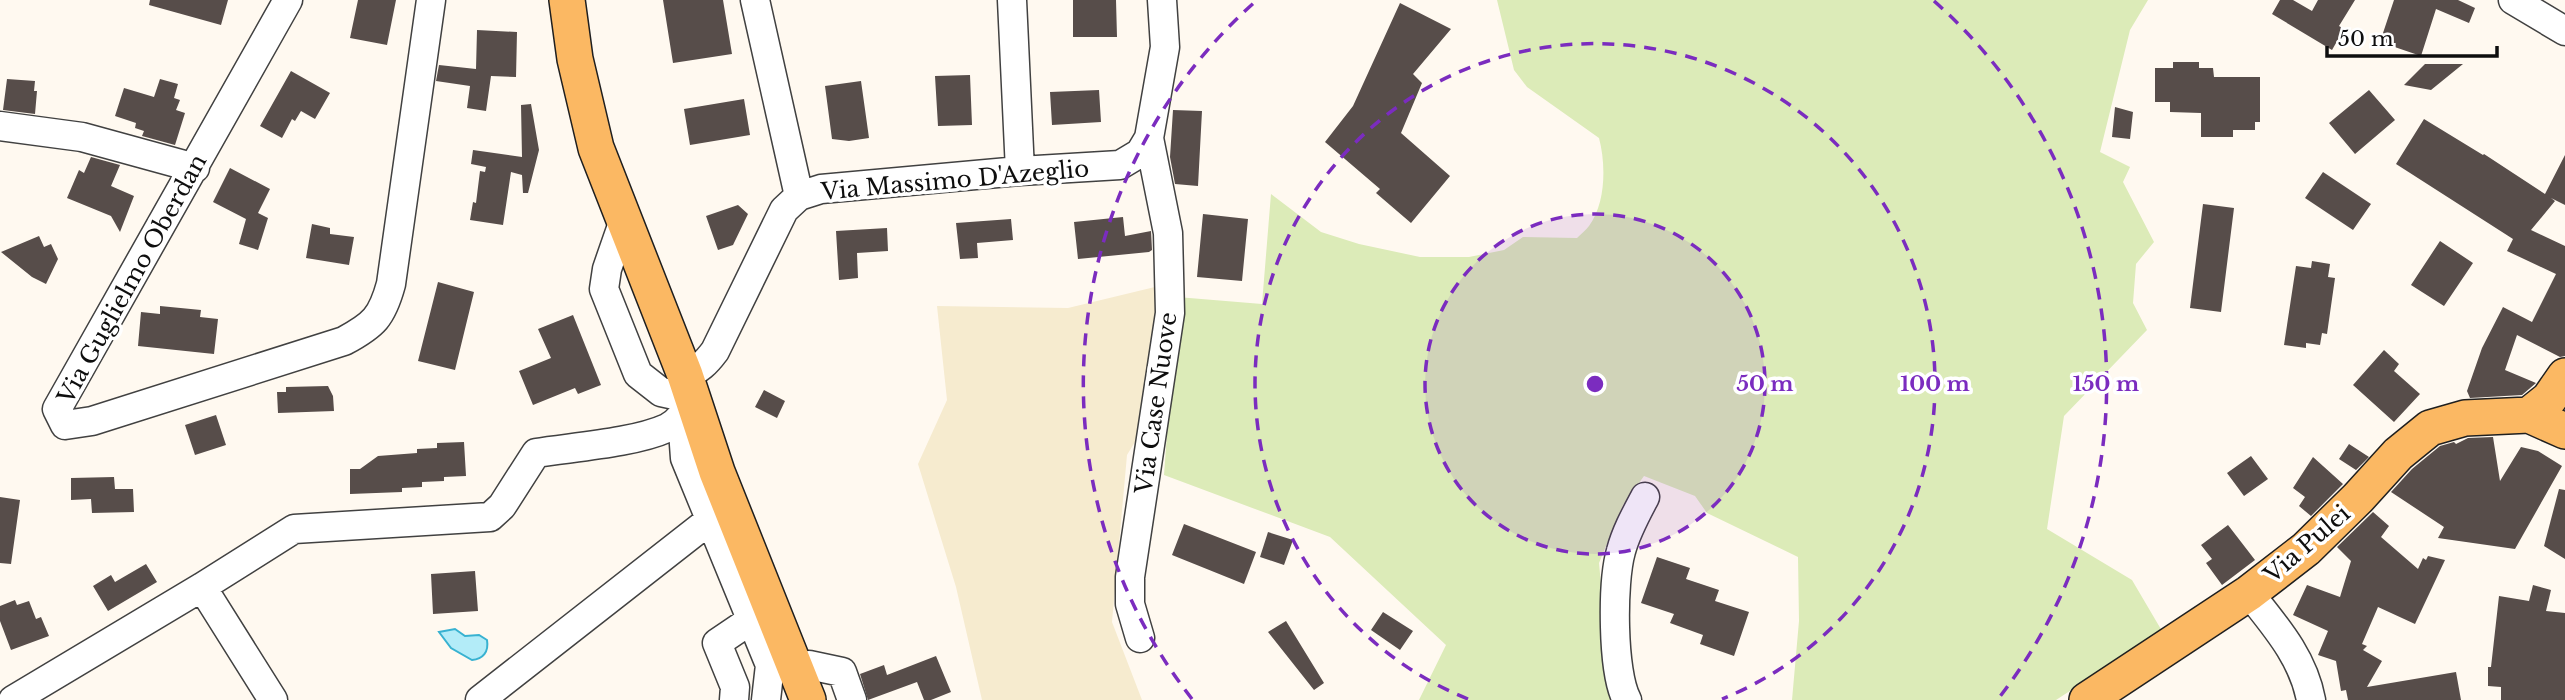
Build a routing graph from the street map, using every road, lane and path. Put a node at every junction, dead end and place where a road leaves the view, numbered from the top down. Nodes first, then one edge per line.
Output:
1 (288, 0) edge
2 (431, 0) edge
3 (567, 0) edge
4 (755, 0) edge
5 (1012, 0) edge
6 (1163, 0) edge
7 (2513, 0) edge
8 (2565, 31) edge
9 (0, 126) edge
10 (1149, 138) junction
11 (195, 168) junction
12 (1020, 171) junction
13 (799, 196) junction
14 (715, 351) junction
15 (2565, 376) edge
16 (690, 400) junction
17 (2529, 415) junction
18 (2565, 431) edge
19 (637, 437) junction
20 (685, 458) junction
21 (1645, 497) dead end
22 (710, 520) junction
23 (202, 587) junction
24 (2249, 593) junction
25 (751, 620) junction
26 (1140, 638) dead end
27 (788, 657) junction
28 (13, 700) edge
29 (273, 700) edge
30 (480, 700) edge
31 (734, 700) edge
32 (766, 700) edge
33 (808, 700) edge
34 (823, 700) edge
35 (852, 700) edge
36 (1627, 700) edge
37 (2087, 700) edge
38 (2311, 700) edge

1 - 11 street, Via Guglielmo Oberdan
2 - 11 street, Via Guglielmo Oberdan
3 - 16 main road
4 - 13 street
5 - 12 street
6 - 10 street, Via Case Nuove
7 - 8 street
9 - 11 street
10 - 12 street, Via Massimo D'Azeglio
10 - 26 street, Via Case Nuove
12 - 13 street, Via Massimo D'Azeglio
13 - 14 street, Via Massimo D'Azeglio
14 - 16 street
14 - 16 street, Via Massimo D'Azeglio
15 - 17 main road
16 - 19 street, Via Massimo D'Azeglio
16 - 20 street
16 - 27 main road
17 - 18 main road
17 - 24 main road, Via Pulei
19 - 20 street
19 - 23 street, Via Massimo D'Azeglio
20 - 22 street
21 - 36 street
22 - 25 street
22 - 30 street
23 - 28 street
23 - 29 street
24 - 37 main road, Via Pulei
24 - 38 street
25 - 27 street
25 - 31 street
27 - 32 street
27 - 33 main road
27 - 34 main road
27 - 35 street

